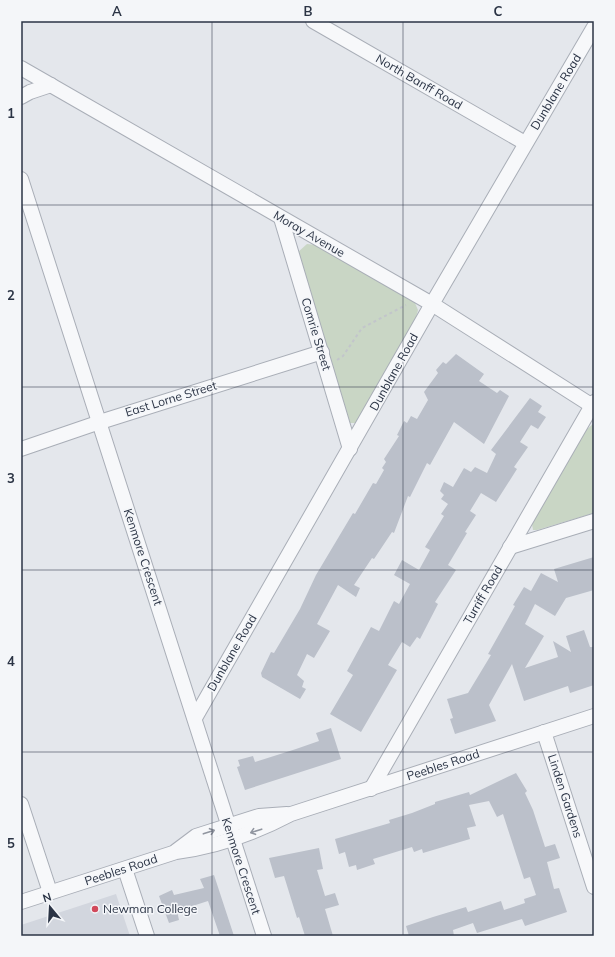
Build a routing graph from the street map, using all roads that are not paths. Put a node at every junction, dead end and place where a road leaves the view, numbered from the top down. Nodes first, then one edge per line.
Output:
1 (313, 21) edge
2 (594, 27) edge
3 (21, 68) edge
4 (51, 85) junction
5 (21, 97) edge
6 (526, 143) junction
7 (21, 180) edge
8 (281, 218) junction
9 (432, 304) junction
10 (322, 352) junction
11 (593, 405) edge
12 (100, 422) junction
13 (21, 449) edge
14 (350, 449) junction
15 (594, 521) edge
16 (510, 547) junction
17 (594, 716) edge
18 (195, 718) junction
19 (544, 732) junction
20 (371, 789) junction
21 (21, 804) edge
22 (230, 832) junction
23 (125, 869) junction
24 (594, 885) edge
25 (50, 892) junction
26 (21, 902) edge
27 (147, 936) edge
28 (264, 936) edge

1 - 6 street, North Banff Road
2 - 6 street, Dunblane Road
3 - 4 street, Moray Avenue
4 - 5 street
4 - 8 street, Moray Avenue
6 - 9 street, Dunblane Road
7 - 12 street, Kenmore Crescent
8 - 9 street, Moray Avenue
8 - 10 street, Comrie Street
9 - 11 street, Moray Avenue
9 - 14 street, Dunblane Road
10 - 12 street, East Lorne Street
10 - 14 street, Comrie Street
11 - 16 street, Turriff Road
12 - 13 street, East Lorne Street
12 - 18 street, Kenmore Crescent
14 - 18 street, Dunblane Road
15 - 16 street
16 - 20 street, Turriff Road
17 - 19 street, Peebles Road
18 - 22 street, Kenmore Crescent
19 - 20 street, Peebles Road
19 - 24 street, Linden Gardens
20 - 22 street, Peebles Road
21 - 25 street
22 - 23 street, Peebles Road
22 - 28 street, Kenmore Crescent
23 - 25 street, Peebles Road
23 - 27 street
25 - 26 street, Peebles Road

